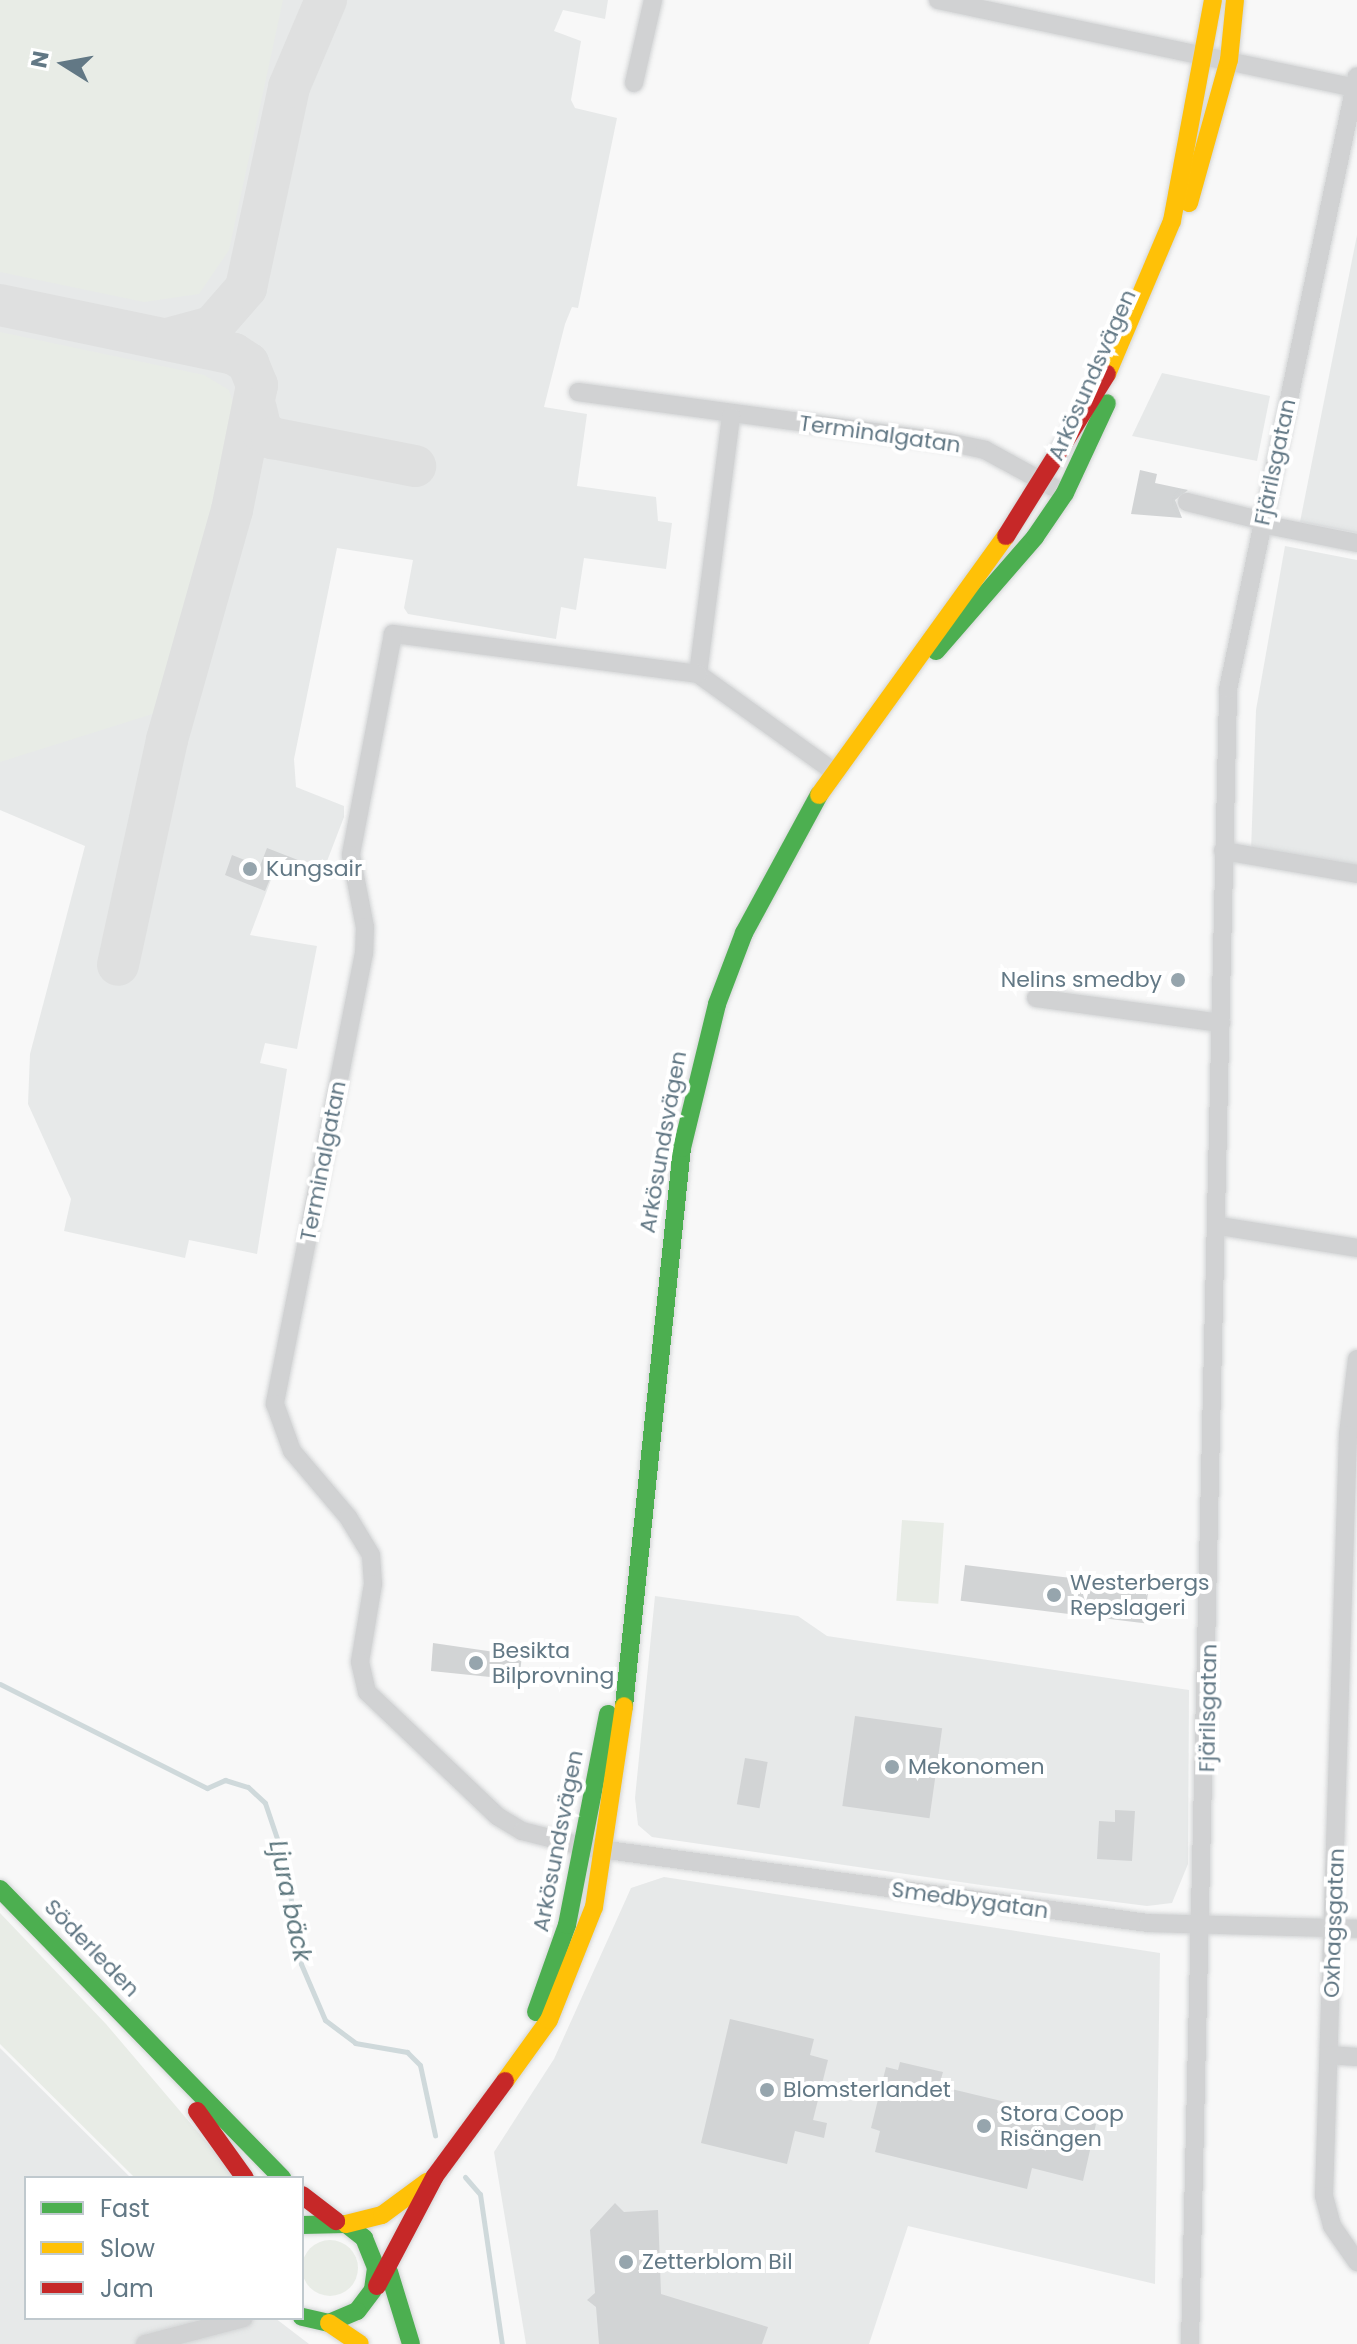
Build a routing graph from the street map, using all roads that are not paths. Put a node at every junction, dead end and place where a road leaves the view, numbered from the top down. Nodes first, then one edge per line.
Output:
1 (653, 0) edge
2 (938, 0) edge
3 (1213, 0) edge
4 (1235, 0) edge
5 (960, 2) edge
6 (1205, 55) junction
7 (1229, 60) junction
8 (634, 83) dead end
9 (1356, 83) edge
10 (578, 392) dead end
11 (731, 416) junction
12 (1045, 482) junction
13 (1065, 493) junction
14 (1187, 502) dead end
15 (1262, 522) junction
16 (1357, 543) edge
17 (698, 674) junction
18 (878, 709) junction
19 (833, 771) junction
20 (1223, 851) junction
21 (1357, 874) edge
22 (1036, 998) dead end
23 (1221, 1023) junction
24 (1220, 1226) junction
25 (1357, 1248) edge
26 (1357, 1359) edge
27 (633, 1578) junction
28 (585, 1847) junction
29 (609, 1851) junction
30 (0, 1889) edge
31 (1203, 1926) junction
32 (1334, 1928) junction
33 (1357, 1929) edge
34 (148, 2042) junction
35 (1329, 2055) junction
36 (1357, 2057) edge
37 (181, 2089) junction
38 (492, 2100) junction
39 (244, 2176) edge
40 (260, 2176) edge
41 (280, 2176) edge
42 (435, 2176) junction
43 (304, 2196) edge
44 (341, 2223) junction
45 (304, 2225) edge
46 (1357, 2262) edge
47 (389, 2272) junction
48 (371, 2293) junction
49 (304, 2317) edge
50 (212, 2323) edge
51 (329, 2323) junction
52 (145, 2344) edge
53 (360, 2344) edge
54 (393, 2344) edge
55 (411, 2344) edge
56 (1190, 2344) edge

1 - 8 street
2 - 5 street
3 - 6 main road, Arkösundsvägen
4 - 7 main road, Arkösundsvägen
5 - 6 street
6 - 7 street
6 - 12 main road, Arkösundsvägen
7 - 9 street
7 - 13 main road, Arkösundsvägen
9 - 15 street, Fjärilsgatan
10 - 11 street, Terminalgatan
11 - 12 street, Terminalgatan
11 - 17 street
12 - 13 street, Terminalgatan
12 - 18 main road, Arkösundsvägen
13 - 18 main road, Arkösundsvägen
14 - 15 street
15 - 16 street
15 - 20 street, Fjärilsgatan
17 - 19 street, Terminalgatan
17 - 28 street, Terminalgatan
18 - 19 main road, Arkösundsvägen
19 - 27 main road, Arkösundsvägen
20 - 21 street
20 - 23 street, Fjärilsgatan
22 - 23 street
23 - 24 street, Fjärilsgatan
24 - 25 street
24 - 31 street, Fjärilsgatan
26 - 32 street, Oxhagsgatan
27 - 28 main road, Arkösundsvägen
27 - 29 main road, Arkösundsvägen
28 - 29 street, Smedbygatan
28 - 38 main road, Arkösundsvägen
29 - 31 street, Smedbygatan
29 - 38 main road, Arkösundsvägen
30 - 34 main road, Söderleden
31 - 32 street, Smedbygatan
31 - 56 street, Fjärilsgatan
32 - 33 street, Smedbygatan
32 - 35 street, Oxhagsgatan
34 - 37 main road, Söderleden
34 - 41 main road, Söderleden
35 - 36 street
35 - 46 street, Oxhagsgatan
37 - 39 main road, Söderleden
37 - 40 main road, Söderleden
38 - 42 main road, Arkösundsvägen
42 - 44 main road, Arkösundsvägen
42 - 47 main road, Arkösundsvägen
43 - 44 main road
44 - 45 main road, Arkösundsvägen
44 - 48 main road
47 - 48 main road, Arkösundsvägen
47 - 55 main road
48 - 51 main road, Arkösundsvägen
48 - 54 main road
49 - 51 main road
50 - 52 street
51 - 53 main road

